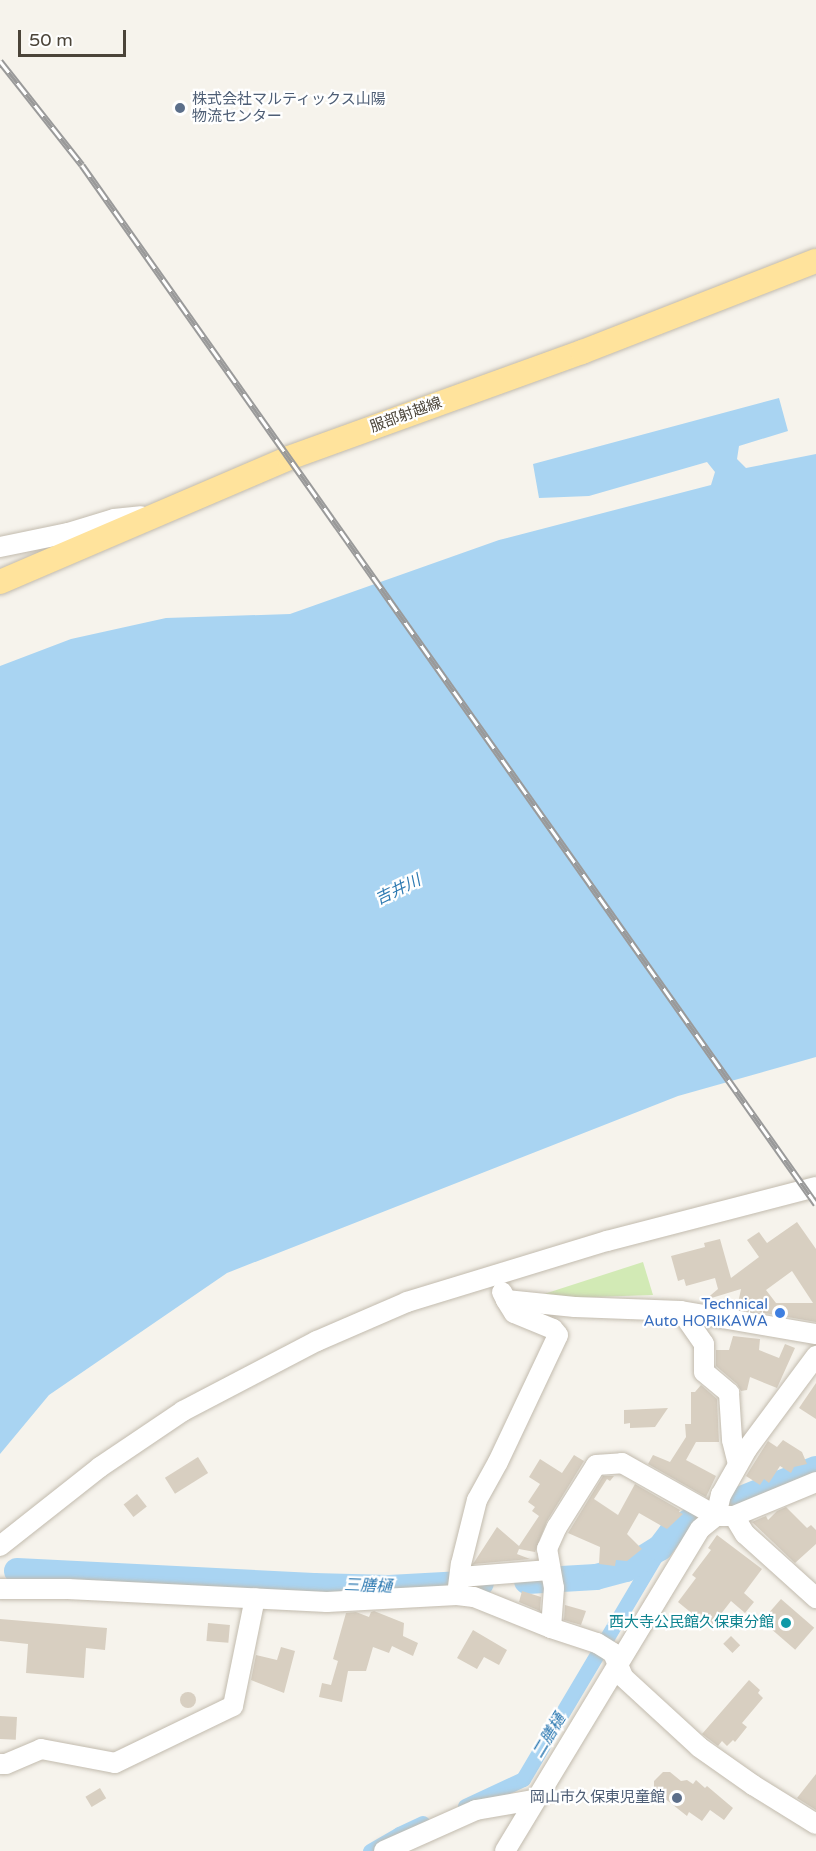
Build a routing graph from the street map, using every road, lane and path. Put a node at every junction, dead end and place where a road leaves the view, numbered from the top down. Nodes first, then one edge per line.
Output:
1 (816, 261) edge
2 (165, 513) junction
3 (0, 547) edge
4 (0, 582) edge
5 (816, 1187) edge
6 (494, 1276) junction
7 (506, 1300) junction
8 (681, 1311) junction
9 (816, 1334) edge
10 (816, 1356) edge
11 (738, 1464) junction
12 (816, 1482) edge
13 (725, 1516) junction
14 (0, 1546) edge
15 (552, 1579) junction
16 (459, 1586) junction
17 (0, 1589) edge
18 (255, 1598) junction
19 (816, 1598) edge
20 (550, 1628) junction
21 (609, 1652) junction
22 (0, 1764) edge
23 (534, 1800) junction
24 (816, 1824) edge
25 (512, 1848) edge
26 (384, 1851) edge

1 - 2 main road, 服部射越線
2 - 3 street
2 - 4 main road, 服部射越線
5 - 6 street
6 - 7 street
6 - 14 street
7 - 8 street
7 - 16 street
8 - 9 street
8 - 11 street
10 - 11 street
11 - 13 street
12 - 13 street
13 - 15 street
13 - 19 street
13 - 21 street
15 - 16 street
15 - 20 street
16 - 18 street
16 - 20 street
17 - 18 street
18 - 22 street
20 - 21 street
21 - 23 street
21 - 24 street
23 - 25 street
23 - 26 street

